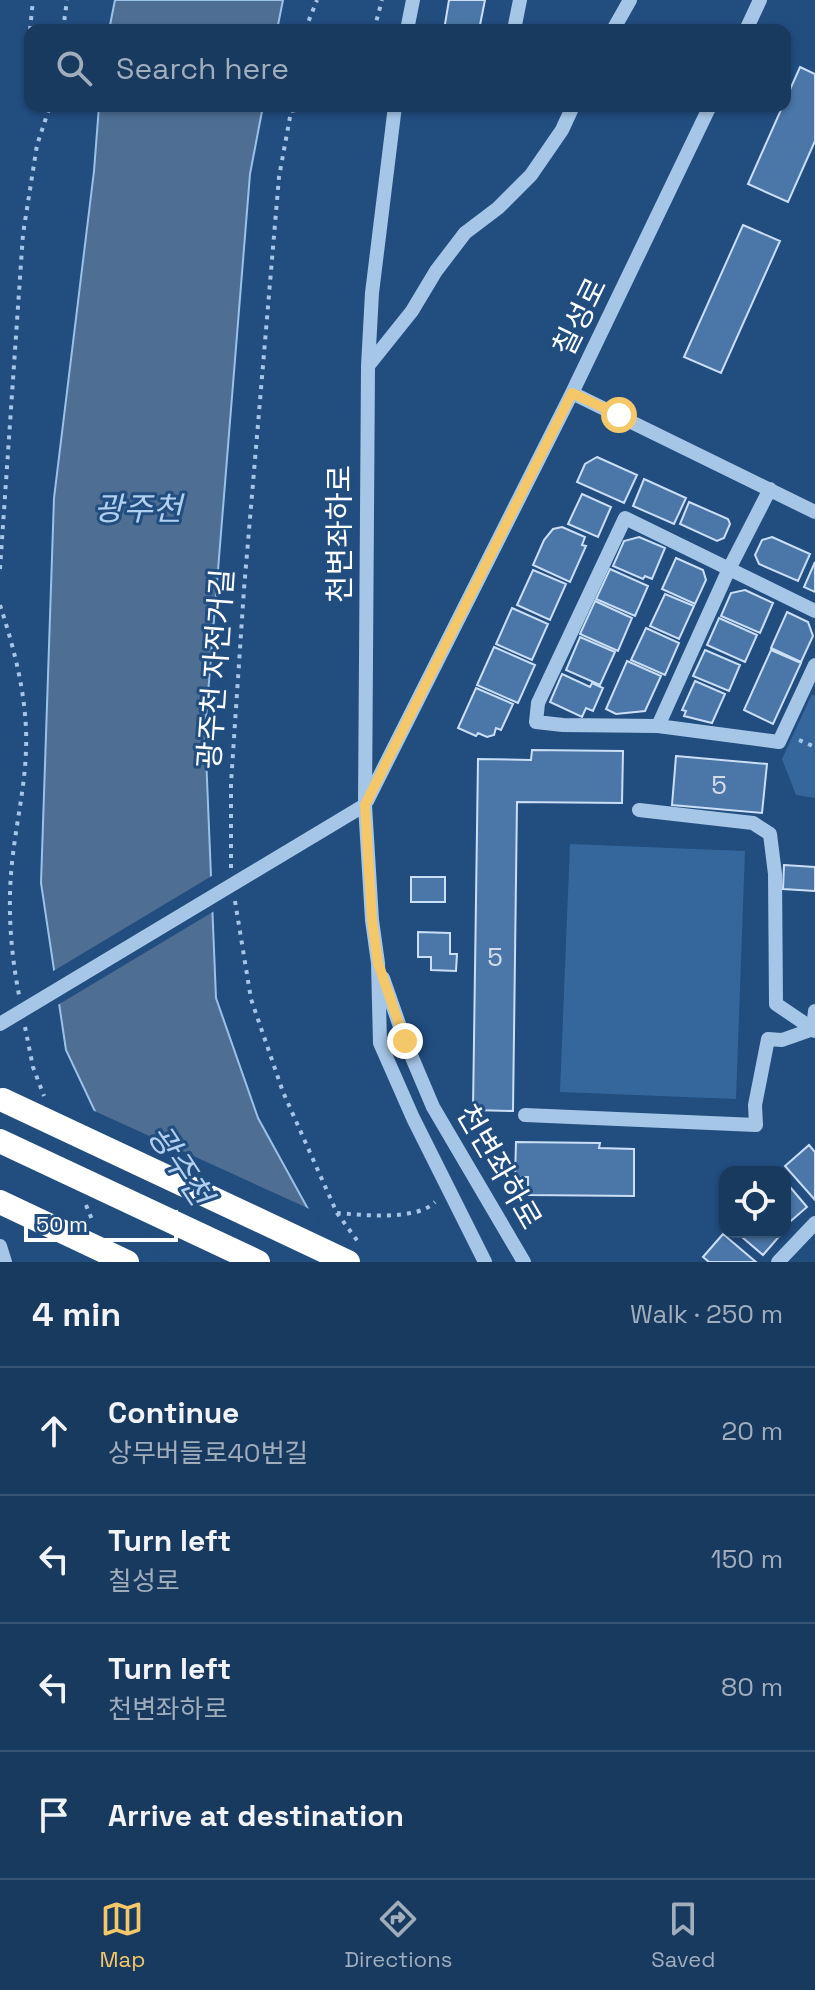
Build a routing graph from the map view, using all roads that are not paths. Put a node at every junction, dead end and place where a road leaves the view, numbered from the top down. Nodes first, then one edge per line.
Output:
1 (413, 0) edge
2 (520, 0) edge
3 (630, 0) edge
4 (760, 0) edge
5 (408, 24) edge
6 (515, 24) edge
7 (616, 24) edge
8 (749, 24) edge
9 (394, 112) edge
10 (570, 112) edge
11 (707, 112) edge
12 (368, 366) junction
13 (572, 393) junction
14 (770, 489) junction
15 (815, 512) edge
16 (729, 569) junction
17 (815, 611) edge
18 (815, 665) edge
19 (658, 726) junction
20 (365, 805) junction
21 (639, 810) dead end
22 (378, 963) junction
23 (815, 1011) edge
24 (0, 1024) edge
25 (814, 1030) edge
26 (3, 1100) dead end
27 (525, 1115) dead end
28 (0, 1141) edge
29 (0, 1202) edge
30 (815, 1223) edge
31 (0, 1246) edge
32 (356, 1256) edge
33 (783, 1261) edge
34 (5, 1262) edge
35 (127, 1262) edge
36 (258, 1262) edge
37 (485, 1262) edge
38 (524, 1262) edge

1 - 5 street
2 - 6 street
3 - 7 street
4 - 8 street
9 - 12 street, 천변좌하로
10 - 12 street
11 - 13 street, 칠성로
12 - 20 street, 천변좌하로
13 - 14 street
13 - 20 street, 칠성로
14 - 15 street
14 - 16 street
16 - 17 street
16 - 19 street
16 - 19 street
18 - 19 street
20 - 22 street, 천변좌하로
20 - 24 street, bridge
21 - 25 street
22 - 37 street, 천변좌하로
22 - 38 street, 천변좌하로
23 - 25 street
25 - 27 street
26 - 32 highway, bridge
28 - 36 highway, bridge
29 - 35 highway, bridge
30 - 33 street
31 - 34 street

